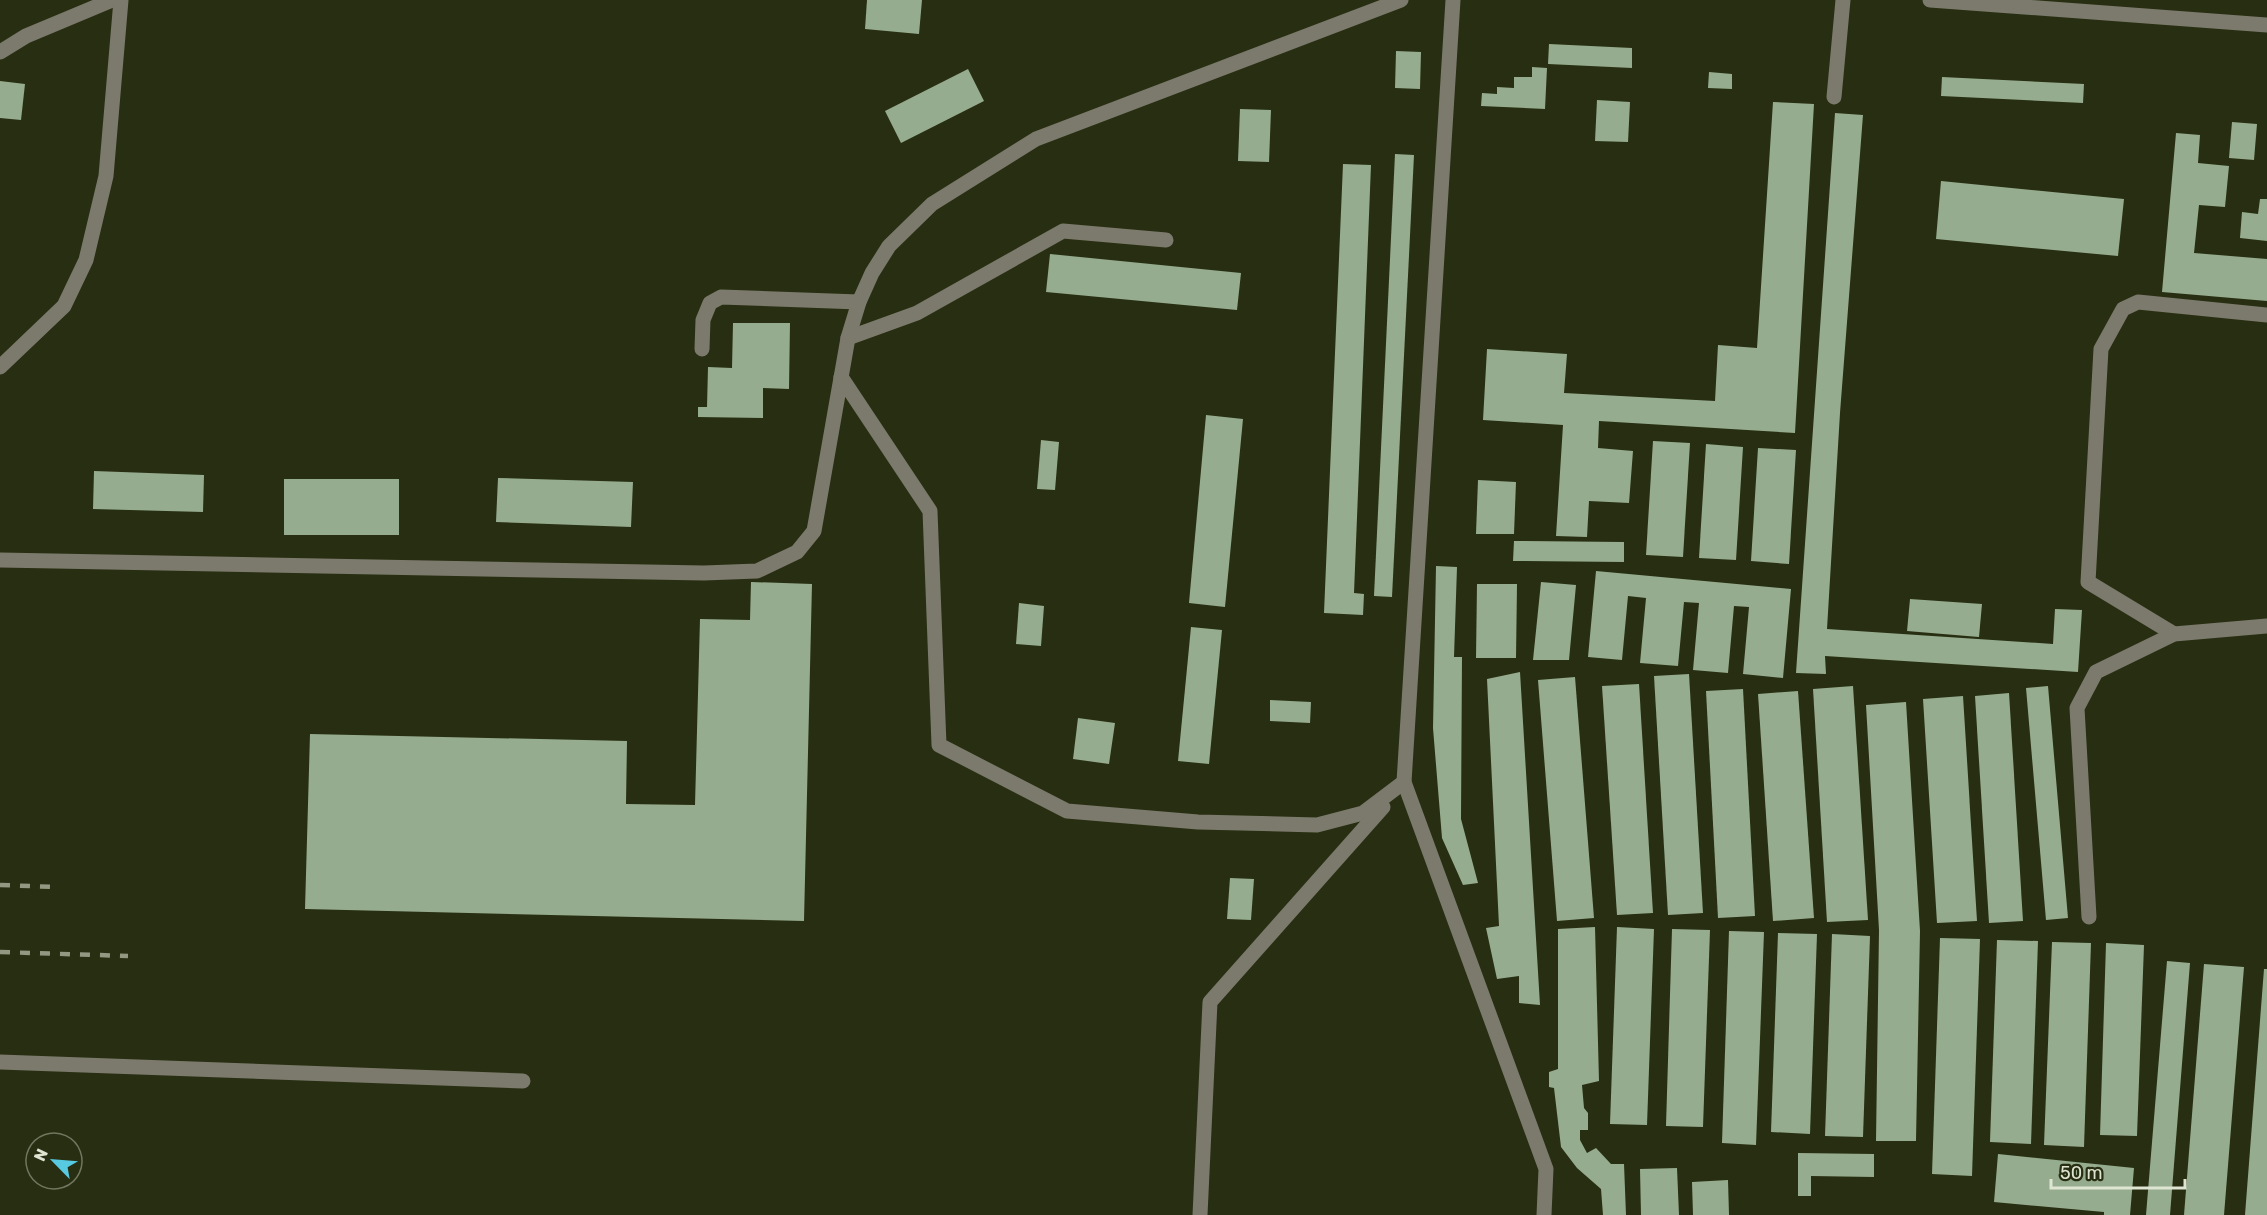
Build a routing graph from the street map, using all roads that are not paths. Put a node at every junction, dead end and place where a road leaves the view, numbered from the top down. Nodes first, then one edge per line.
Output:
1 (112, 0) edge
2 (121, 0) edge
3 (1401, 0) edge
4 (1453, 0) edge
5 (1843, 0) edge
6 (1929, 0) edge
7 (2043, 4) edge
8 (2267, 25) edge
9 (0, 52) edge
10 (1834, 97) dead end
11 (1166, 240) dead end
12 (859, 302) junction
13 (2267, 315) edge
14 (848, 338) junction
15 (702, 350) dead end
16 (0, 367) edge
17 (841, 377) junction
18 (0, 560) edge
19 (2267, 626) edge
20 (2174, 634) junction
21 (1404, 782) junction
22 (2089, 917) dead end
23 (0, 1062) edge
24 (523, 1081) dead end
25 (1200, 1215) edge
26 (1544, 1215) edge

1 - 9 street
2 - 16 street
3 - 12 street
4 - 21 street
5 - 10 street
6 - 7 street
7 - 8 street
11 - 14 street
12 - 14 street
12 - 15 street
13 - 20 street
14 - 17 street
17 - 18 street
17 - 21 street
19 - 20 street
20 - 22 street
21 - 25 street
21 - 26 street
23 - 24 street

